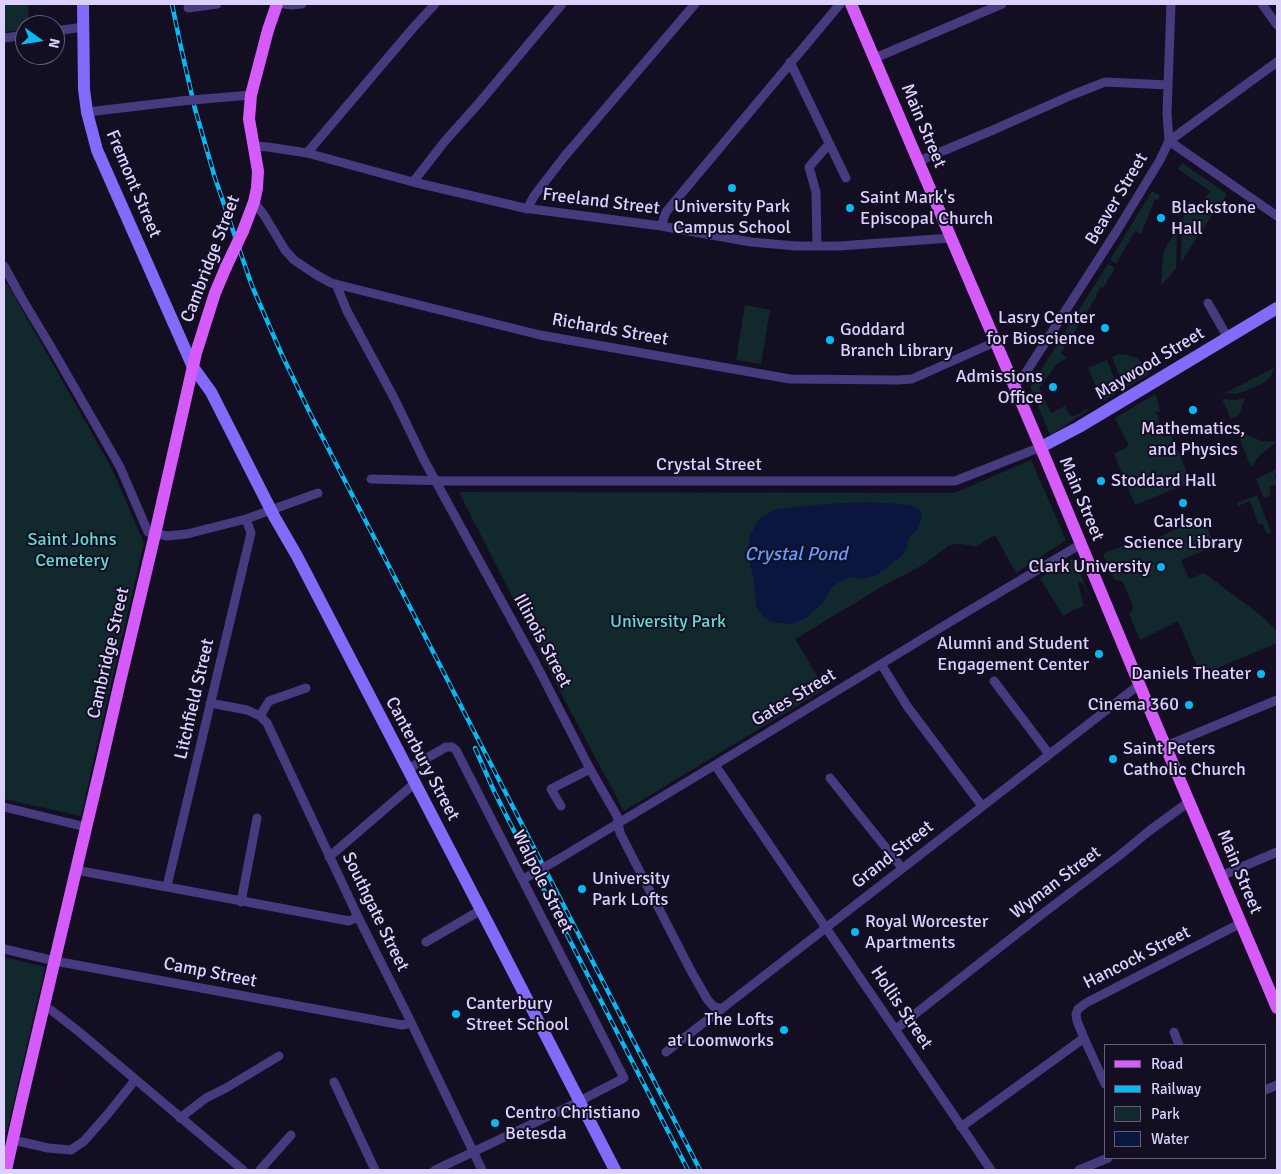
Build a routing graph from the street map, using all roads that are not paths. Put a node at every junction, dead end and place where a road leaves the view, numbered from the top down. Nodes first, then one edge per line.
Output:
1 (84, 4) edge
2 (216, 4) edge
3 (277, 4) edge
4 (284, 4) edge
5 (302, 4) edge
6 (435, 4) edge
7 (562, 4) edge
8 (695, 4) edge
9 (840, 4) edge
10 (851, 4) edge
11 (1002, 4) edge
12 (1171, 4) edge
13 (1262, 4) edge
14 (188, 8) dead end
15 (1277, 25) edge
16 (84, 27) junction
17 (65, 30) edge
18 (875, 58) junction
19 (790, 62) junction
20 (1277, 62) edge
21 (1168, 85) junction
22 (251, 95) junction
23 (87, 112) junction
24 (1169, 141) junction
25 (830, 144) junction
26 (253, 146) junction
27 (307, 153) junction
28 (919, 161) junction
29 (846, 178) dead end
30 (413, 182) junction
31 (254, 202) junction
32 (527, 209) junction
33 (1277, 216) edge
34 (661, 226) junction
35 (951, 238) junction
36 (817, 246) junction
37 (4, 266) edge
38 (336, 284) junction
39 (1208, 303) dead end
40 (1277, 308) edge
41 (1228, 338) junction
42 (995, 342) junction
43 (193, 367) junction
44 (1014, 386) junction
45 (1041, 447) junction
46 (371, 479) dead end
47 (437, 481) junction
48 (318, 493) dead end
49 (272, 510) junction
50 (246, 519) junction
51 (155, 534) junction
52 (1081, 544) junction
53 (881, 664) junction
54 (994, 681) dead end
55 (1140, 684) junction
56 (306, 688) dead end
57 (1277, 700) edge
58 (210, 703) junction
59 (260, 716) junction
60 (1166, 746) junction
61 (1049, 754) junction
62 (715, 765) junction
63 (408, 769) junction
64 (590, 769) junction
65 (830, 778) dead end
66 (415, 783) junction
67 (1190, 802) junction
68 (561, 806) dead end
69 (982, 806) junction
70 (4, 807) edge
71 (257, 818) dead end
72 (618, 824) junction
73 (86, 827) junction
74 (1277, 852) edge
75 (329, 857) junction
76 (902, 868) junction
77 (76, 870) junction
78 (1221, 876) junction
79 (525, 879) junction
80 (167, 886) junction
81 (241, 902) junction
82 (481, 910) junction
83 (358, 917) junction
84 (1241, 923) junction
85 (826, 927) junction
86 (426, 942) dead end
87 (4, 949) edge
88 (55, 961) junction
89 (1277, 1006) edge
90 (44, 1008) junction
91 (722, 1009) junction
92 (411, 1023) junction
93 (896, 1029) junction
94 (1174, 1032) dead end
95 (1084, 1038) junction
96 (1179, 1044) edge
97 (666, 1052) dead end
98 (278, 1056) dead end
99 (135, 1080) junction
100 (334, 1082) dead end
101 (1104, 1082) edge
102 (579, 1101) junction
103 (180, 1118) junction
104 (961, 1127) junction
105 (291, 1134) dead end
106 (13, 1140) junction
107 (473, 1151) junction
108 (1106, 1159) edge
109 (7, 1166) edge
110 (243, 1170) edge
111 (260, 1170) edge
112 (375, 1170) edge
113 (435, 1170) edge
114 (482, 1170) edge
115 (615, 1170) edge
116 (991, 1170) edge
117 (1079, 1170) edge

1 - 16 street, Fremont Street
2 - 14 street
3 - 22 main road, Cambridge Street
4 - 5 street
6 - 27 street
7 - 30 street
8 - 32 street
9 - 19 street
10 - 18 main road, Main Street
11 - 18 street
12 - 21 street, Beaver Street
13 - 15 street
16 - 17 street
16 - 23 street, Fremont Street
18 - 28 main road, Main Street
19 - 25 street
19 - 34 street
20 - 24 street
21 - 24 street, Beaver Street
21 - 28 street
22 - 23 street, bridge
22 - 26 main road, Cambridge Street
23 - 43 street, Fremont Street
24 - 33 street
24 - 44 street, Beaver Street
25 - 29 street
25 - 36 street
26 - 27 street, Freeland Street
26 - 31 main road, Cambridge Street
27 - 30 street, Freeland Street
28 - 35 main road, Main Street
30 - 32 street, Freeland Street
31 - 38 street, Richards Street
31 - 43 main road, Cambridge Street, bridge
32 - 34 street, Freeland Street
34 - 36 street, Freeland Street
35 - 36 street, Freeland Street
35 - 42 main road, Main Street
37 - 51 street
38 - 42 street, Richards Street
38 - 47 street, Illinois Street
39 - 41 street
40 - 41 street, Maywood Street
41 - 45 street, Maywood Street
42 - 44 main road, Main Street
43 - 49 street, Canterbury Street
43 - 51 main road, Cambridge Street
44 - 45 main road, Main Street
45 - 47 street, Crystal Street
45 - 52 main road, Main Street
46 - 47 street, Crystal Street
47 - 64 street, Illinois Street
48 - 49 street
49 - 50 street
49 - 63 street, Canterbury Street
50 - 51 street
50 - 58 street, Litchfield Street
51 - 73 main road, Cambridge Street
52 - 53 street, Gates Street
52 - 55 main road, Main Street
53 - 62 street, Gates Street
53 - 69 street
54 - 61 street
55 - 60 main road, Main Street
55 - 61 street, Grand Street
56 - 59 street
57 - 60 street
58 - 59 street
58 - 80 street, Litchfield Street
59 - 75 street, Southgate Street
60 - 67 main road, Main Street
61 - 69 street, Grand Street
62 - 72 street, Gates Street
62 - 85 street, Hollis Street
63 - 66 street, Canterbury Street
63 - 79 street, Walpole Street
64 - 68 street
64 - 72 street, Illinois Street
65 - 76 street
66 - 75 street
66 - 82 street, Canterbury Street
67 - 78 main road, Main Street
67 - 93 street, Wyman Street
69 - 76 street, Grand Street
70 - 73 street
71 - 81 street
72 - 79 street, Gates Street, bridge
72 - 91 street, Illinois Street
73 - 77 main road, Cambridge Street
74 - 78 street
75 - 83 street, Southgate Street
76 - 85 street, Grand Street
77 - 80 street
77 - 88 main road, Cambridge Street
78 - 84 main road, Main Street
79 - 102 street, Walpole Street
80 - 81 street
81 - 83 street
82 - 86 street
82 - 102 street, Canterbury Street
83 - 92 street, Southgate Street
84 - 89 main road, Main Street
84 - 95 street, Hancock Street
85 - 91 street, Grand Street
85 - 93 street, Hollis Street
87 - 88 street, Camp Street
88 - 90 main road, Cambridge Street
88 - 92 street, Camp Street
90 - 99 street
90 - 106 main road, Cambridge Street
91 - 97 street, Grand Street
92 - 107 street, Southgate Street
93 - 104 street, Hollis Street
94 - 96 street
95 - 101 street
95 - 104 street
98 - 103 street
99 - 103 street
99 - 106 street
100 - 112 street
102 - 107 street
102 - 115 street, Canterbury Street
103 - 110 street
104 - 116 street, Hollis Street
105 - 111 street
106 - 109 main road, Cambridge Street
107 - 113 street
107 - 114 street, Southgate Street
108 - 117 street

